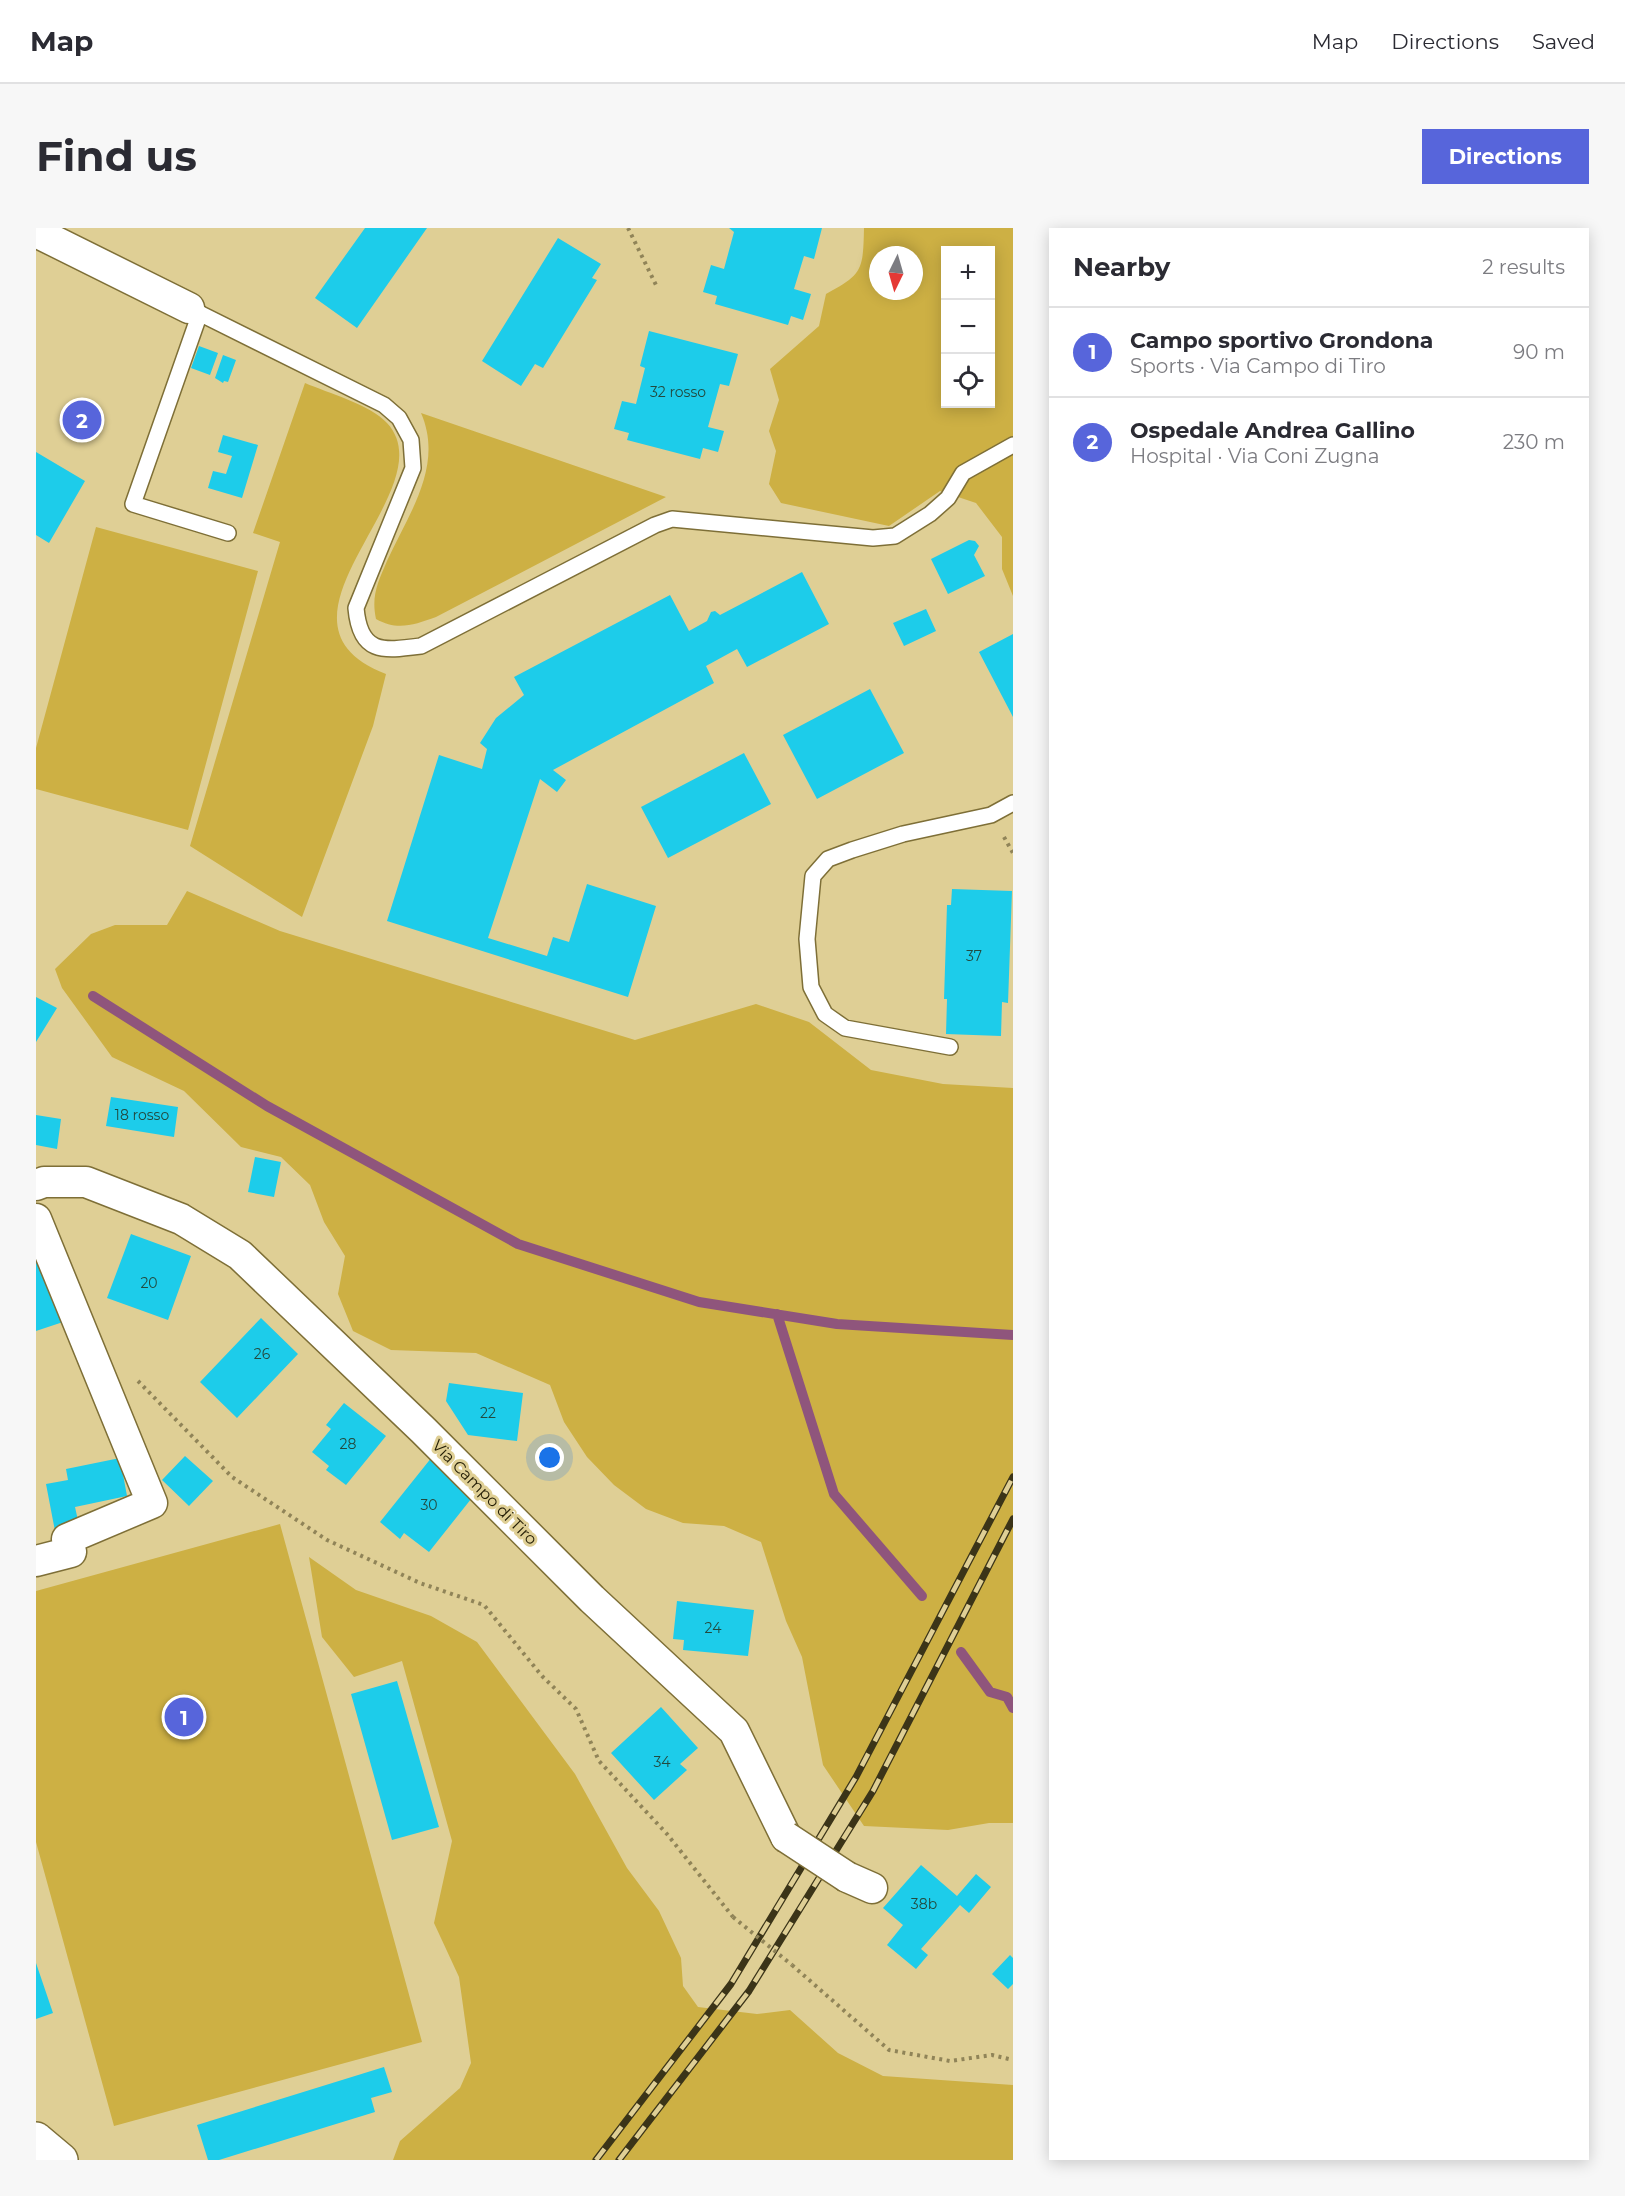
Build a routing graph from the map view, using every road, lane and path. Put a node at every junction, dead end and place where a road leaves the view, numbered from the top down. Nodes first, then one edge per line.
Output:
1 (628, 228) edge
2 (36, 232) edge
3 (657, 287) dead end
4 (194, 311) junction
5 (1013, 445) edge
6 (228, 532) dead end
7 (1012, 806) edge
8 (950, 1047) dead end
9 (36, 1185) edge
10 (36, 1219) edge
11 (134, 1378) dead end
12 (36, 1561) edge
13 (859, 1883) dead end
14 (1013, 2061) edge
15 (36, 2139) edge
16 (61, 2160) edge

1 - 3 path
2 - 4 street
4 - 5 lane
4 - 6 lane
7 - 8 lane
9 - 13 street, Via Campo di Tiro, bridge
10 - 12 street
11 - 14 path, bridge
15 - 16 street

